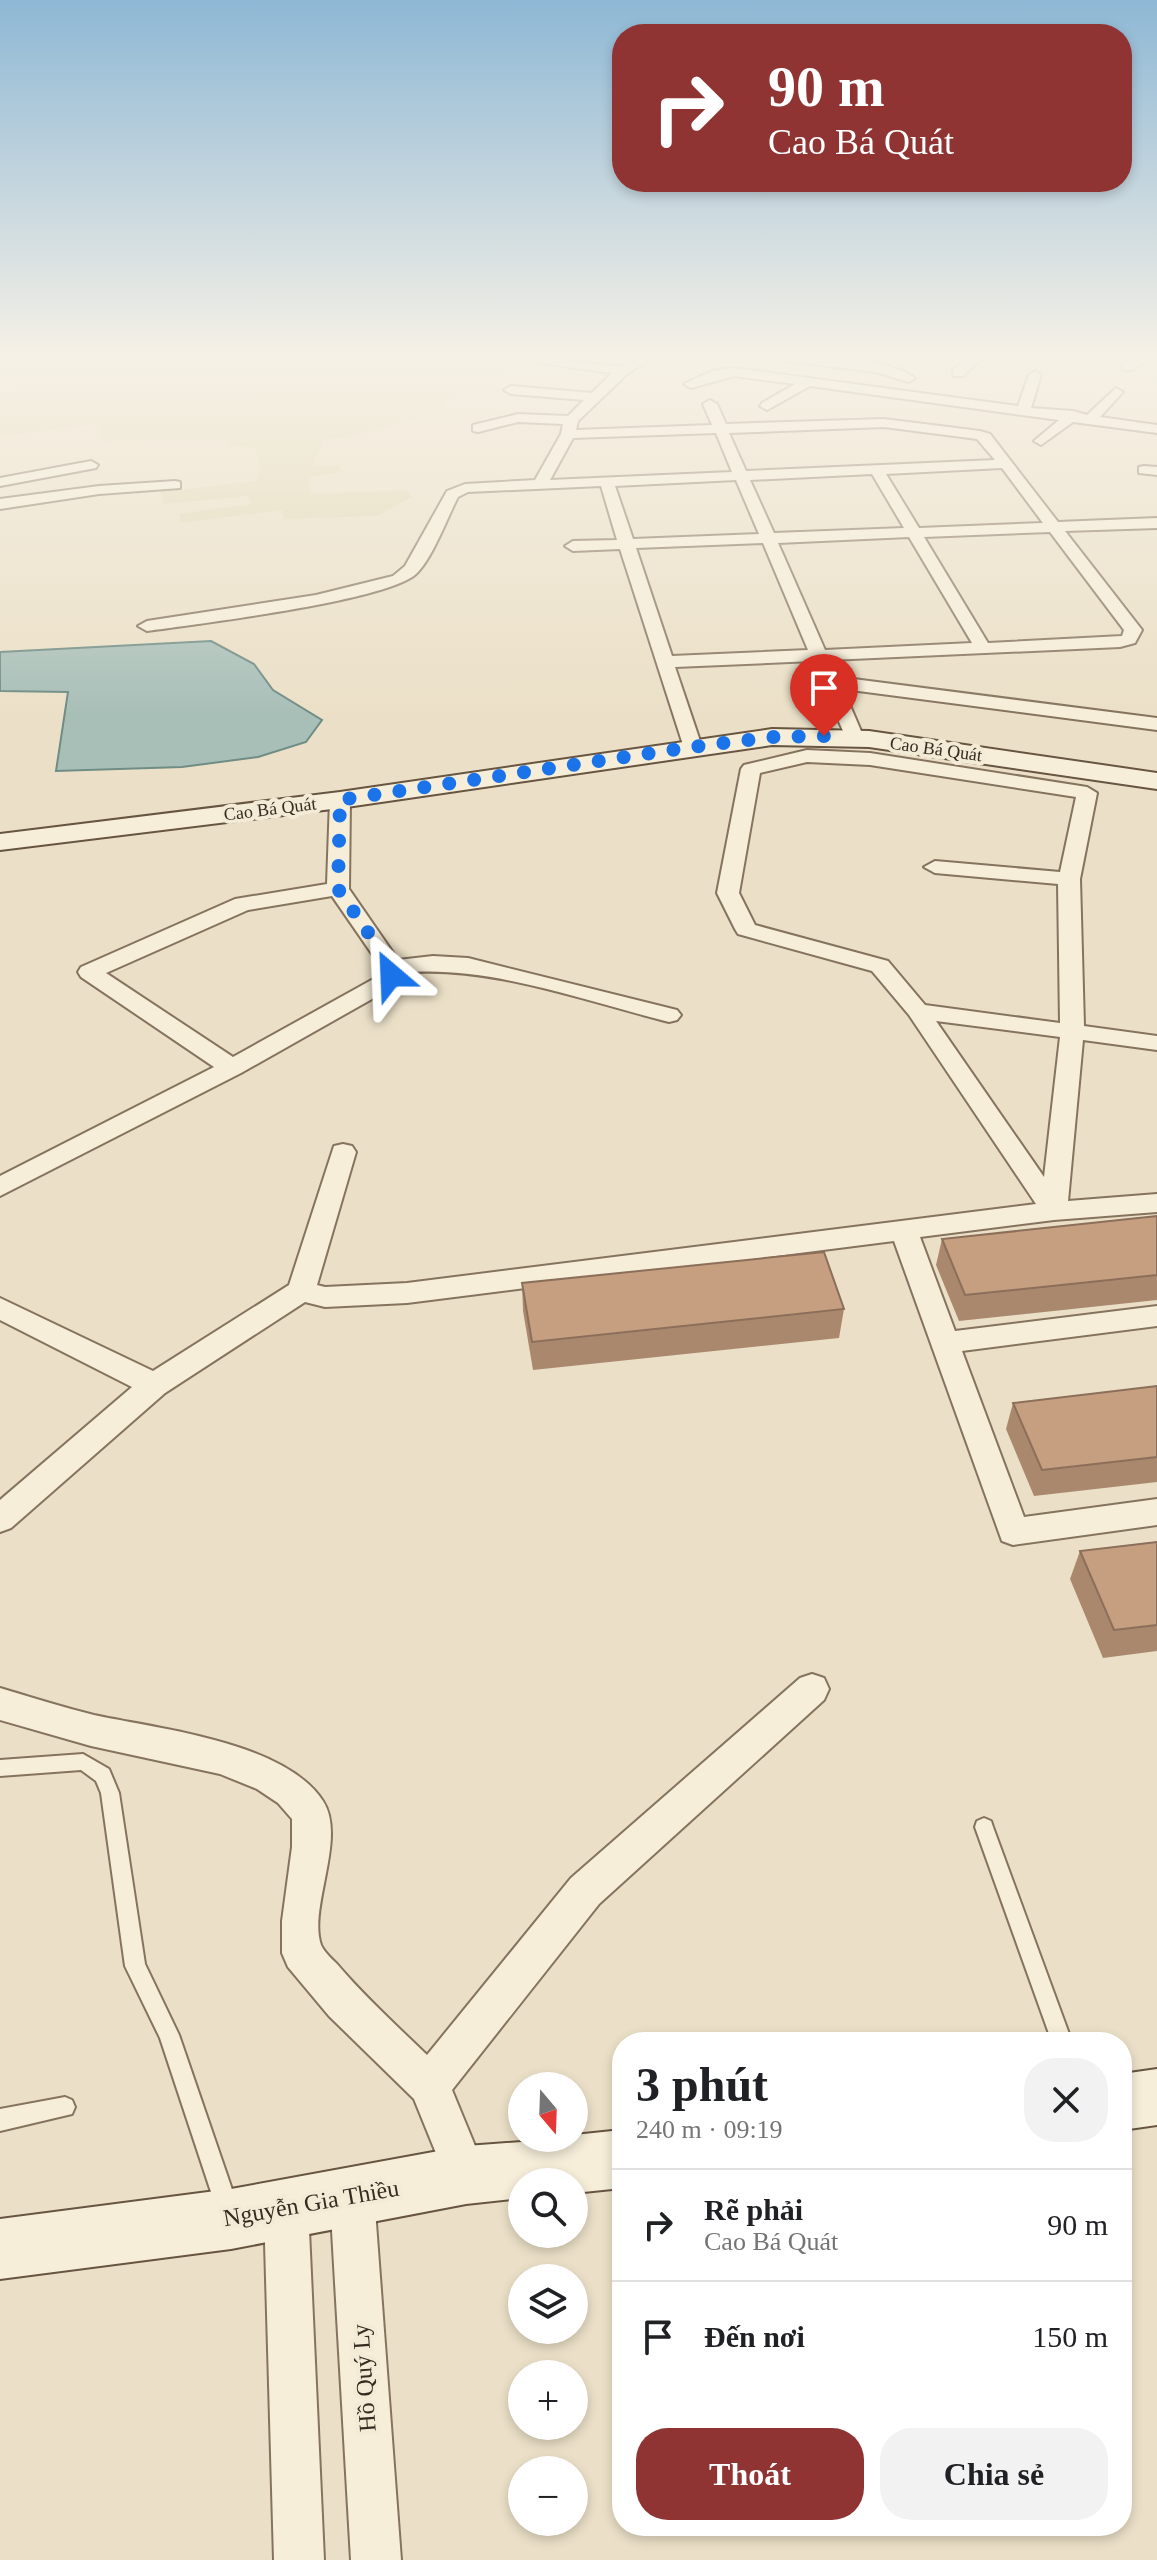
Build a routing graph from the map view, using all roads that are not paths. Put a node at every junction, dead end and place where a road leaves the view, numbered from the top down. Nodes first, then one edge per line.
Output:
1 (35, 475) edge
2 (545, 475) edge
3 (728, 475) edge
4 (741, 475) edge
5 (880, 475) edge
6 (1013, 475) edge
7 (606, 480) junction
8 (0, 482) edge
9 (541, 483) junction
10 (175, 485) dead end
11 (0, 504) edge
12 (1157, 523) edge
13 (1052, 527) junction
14 (914, 533) junction
15 (768, 538) junction
16 (626, 544) junction
17 (573, 546) dead end
18 (147, 626) dead end
19 (983, 648) junction
20 (819, 655) junction
21 (664, 662) junction
22 (831, 682) junction
23 (1157, 724) edge
24 (855, 738) junction
25 (692, 747) junction
26 (1157, 781) edge
27 (340, 800) junction
28 (0, 842) edge
29 (935, 867) dead end
30 (1069, 879) junction
31 (338, 889) junction
32 (392, 967) junction
33 (918, 1011) junction
34 (669, 1015) dead end
35 (1072, 1033) junction
36 (1157, 1043) edge
37 (232, 1068) junction
38 (343, 1152) dead end
39 (0, 1187) edge
40 (1157, 1203) edge
41 (1054, 1211) junction
42 (904, 1230) junction
43 (301, 1291) junction
44 (0, 1308) edge
45 (1157, 1316) edge
46 (945, 1343) junction
47 (154, 1385) junction
48 (1157, 1512) edge
49 (0, 1519) edge
50 (812, 1689) dead end
51 (0, 1704) edge
52 (0, 1768) edge
53 (984, 1827) dead end
54 (1058, 2032) edge
55 (429, 2085) junction
56 (1157, 2097) edge
57 (1132, 2101) edge
58 (65, 2107) dead end
59 (0, 2120) edge
60 (612, 2160) edge
61 (466, 2175) junction
62 (352, 2196) junction
63 (286, 2208) junction
64 (231, 2219) junction
65 (0, 2249) edge
66 (299, 2560) edge
67 (376, 2560) edge

1 - 8 street
2 - 9 street
3 - 7 street
4 - 15 street
5 - 14 street
6 - 13 street
7 - 9 street
7 - 16 street
9 - 18 street
10 - 11 street
12 - 13 street
13 - 14 street
13 - 19 street
14 - 15 street
14 - 19 street
15 - 16 street
15 - 20 street
16 - 17 street
16 - 21 street
19 - 20 street
20 - 21 street
20 - 22 street
21 - 25 street
22 - 23 street
22 - 24 street
24 - 25 street, Cao Bá Quát
24 - 26 street, Cao Bá Quát
25 - 27 street, Cao Bá Quát
27 - 28 street, Cao Bá Quát
27 - 31 street
29 - 30 street
30 - 33 street
30 - 35 street
31 - 32 street
31 - 37 street
32 - 34 street
32 - 37 street
33 - 35 street
33 - 41 street
35 - 36 street
35 - 41 street
37 - 39 street
38 - 43 street
40 - 41 street
41 - 42 street
42 - 43 street
42 - 46 street
43 - 47 street
44 - 47 street
45 - 46 street
46 - 48 street
47 - 49 street
50 - 55 street
51 - 55 street
52 - 64 lane
53 - 54 lane
55 - 61 street
56 - 57 street
58 - 59 lane
60 - 61 street, Nguyễn Gia Thiều
61 - 62 street, Nguyễn Gia Thiều
62 - 63 street, Nguyễn Gia Thiều
62 - 67 street, Hồ Quý Ly
63 - 64 street, Nguyễn Gia Thiều
63 - 66 street
64 - 65 street, Nguyễn Gia Thiều

